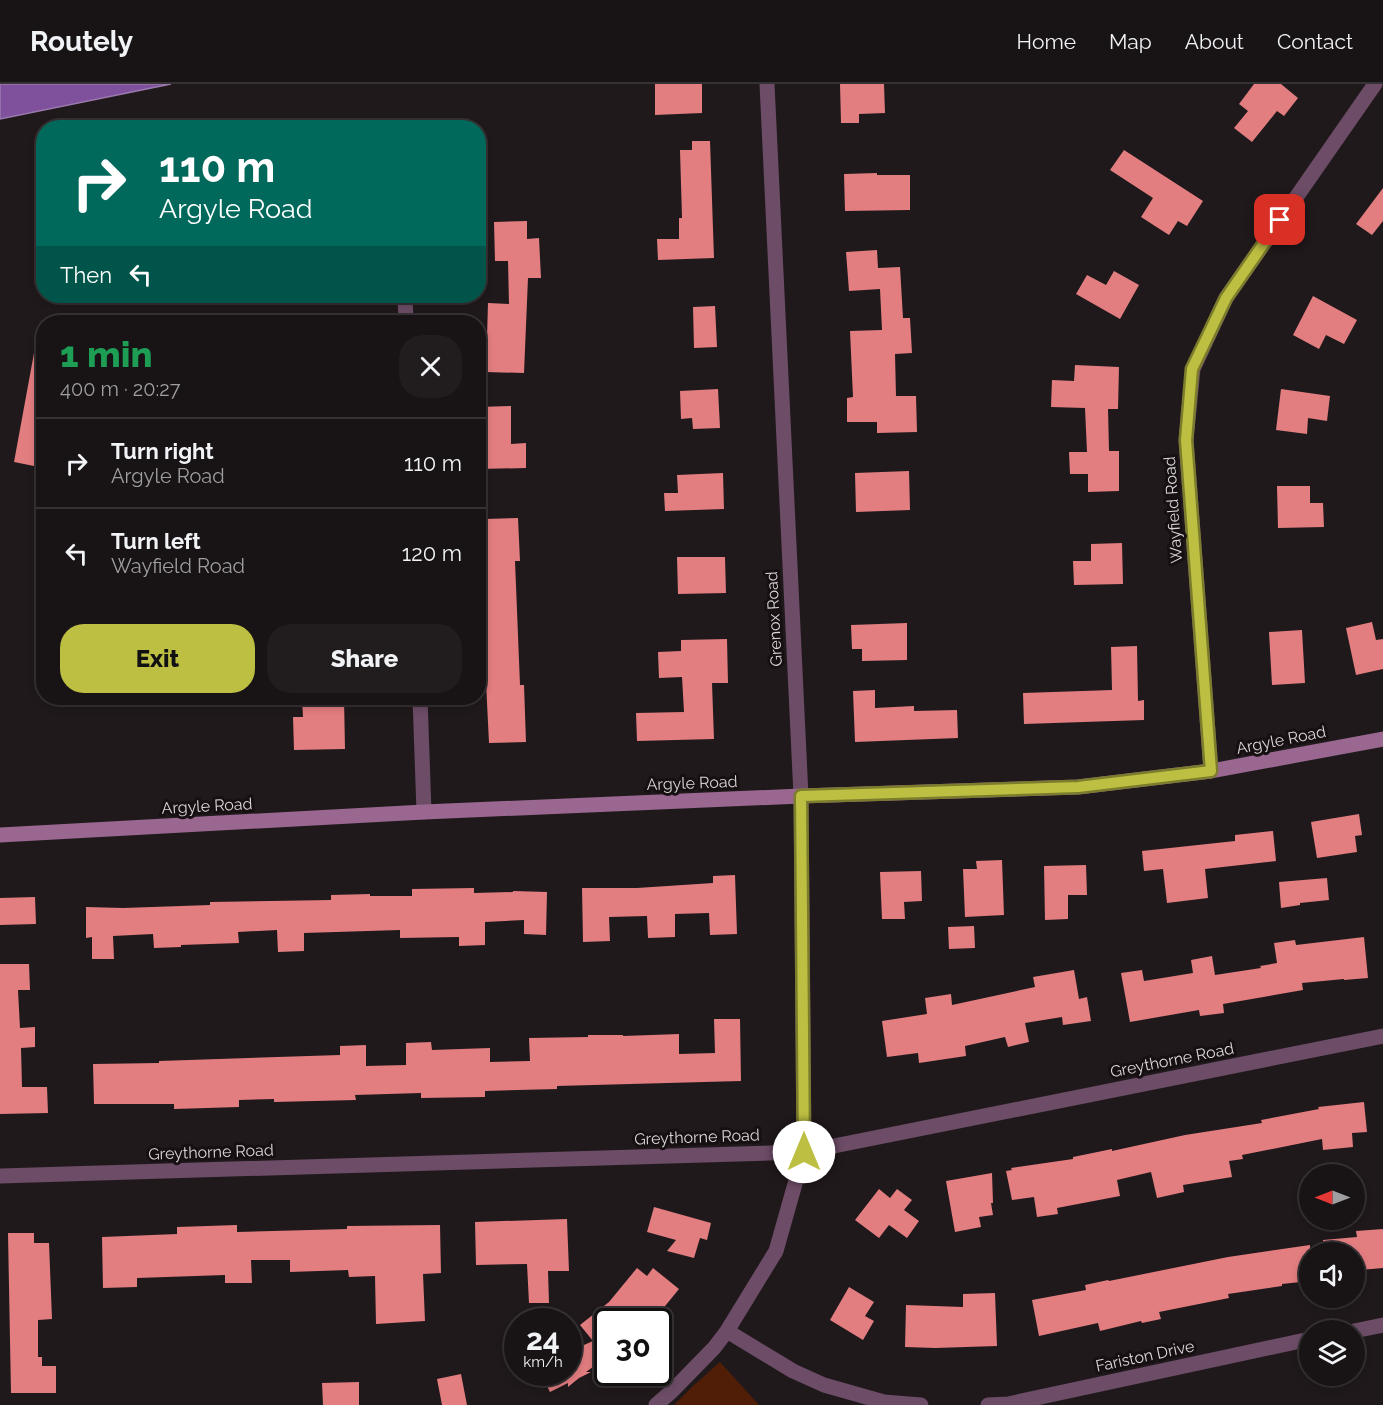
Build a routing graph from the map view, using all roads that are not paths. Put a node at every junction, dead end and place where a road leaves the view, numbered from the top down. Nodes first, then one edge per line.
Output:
1 (767, 84) edge
2 (1375, 84) edge
3 (420, 705) edge
4 (1383, 740) edge
5 (1211, 771) junction
6 (801, 796) junction
7 (424, 812) junction
8 (0, 835) edge
9 (1383, 1036) edge
10 (804, 1152) junction
11 (0, 1176) edge
12 (1383, 1325) edge
13 (1365, 1329) edge
14 (727, 1331) junction
15 (1299, 1341) edge
16 (1008, 1404) edge
17 (656, 1405) edge
18 (921, 1405) edge
19 (988, 1405) edge

1 - 6 street, Grenox Road
2 - 5 street, Wayfield Road
3 - 7 street
4 - 5 street, Argyle Road
5 - 6 street, Argyle Road
6 - 7 street, Argyle Road
6 - 10 street, Grenox Road
7 - 8 street, Argyle Road
9 - 10 street, Greythorne Road
10 - 11 street, Greythorne Road
10 - 14 street, Grenox Road
12 - 13 street
14 - 17 street, Grenox Road
14 - 18 street
15 - 16 street, Fariston Drive
16 - 19 street, Fariston Drive

